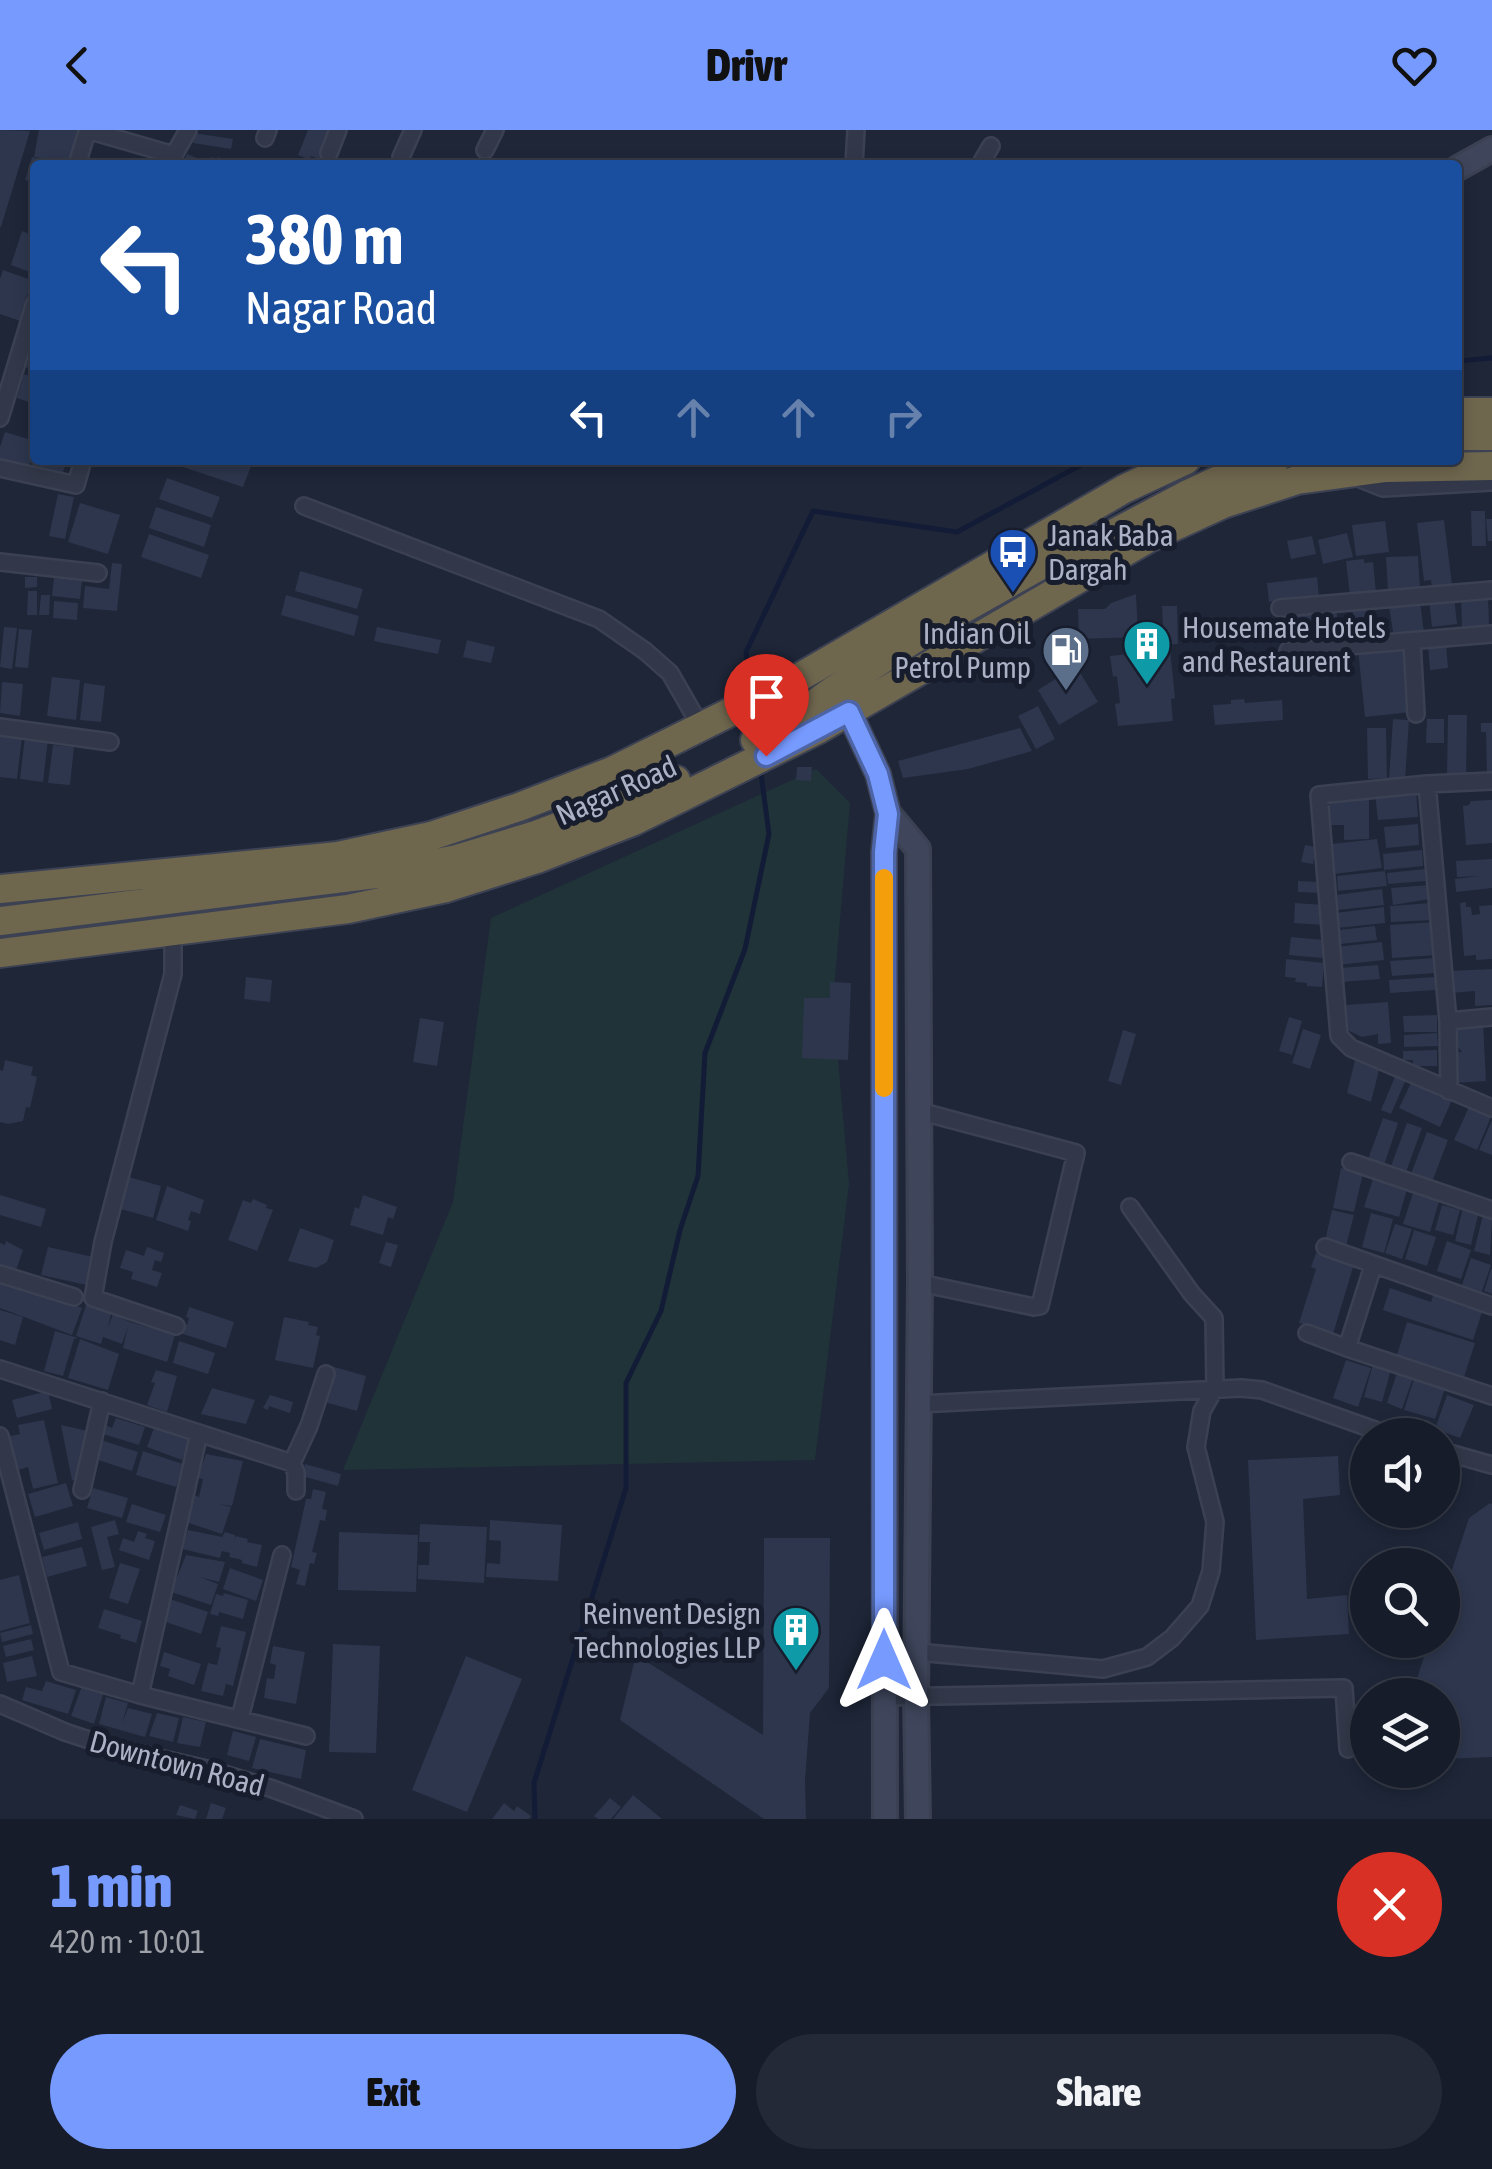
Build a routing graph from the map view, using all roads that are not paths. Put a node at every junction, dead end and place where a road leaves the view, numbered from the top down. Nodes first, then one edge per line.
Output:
1 (188, 130) edge
2 (338, 130) edge
3 (414, 130) edge
4 (495, 130) edge
5 (856, 130) edge
6 (992, 146) dead end
7 (1492, 148) edge
8 (485, 150) dead end
9 (329, 152) dead end
10 (400, 156) dead end
11 (79, 160) edge
12 (173, 160) edge
13 (854, 160) edge
14 (983, 160) edge
15 (1462, 166) edge
16 (30, 319) edge
17 (1462, 412) edge
18 (1492, 412) edge
19 (0, 418) edge
20 (1462, 436) edge
21 (1492, 436) edge
22 (82, 465) edge
23 (1171, 465) edge
24 (1260, 465) edge
25 (1492, 466) edge
26 (0, 468) edge
27 (1345, 474) junction
28 (1492, 482) edge
29 (304, 506) dead end
30 (0, 562) edge
31 (98, 572) dead end
32 (1492, 590) edge
33 (1280, 608) dead end
34 (1492, 634) edge
35 (866, 640) junction
36 (1412, 641) junction
37 (1288, 651) dead end
38 (842, 701) junction
39 (1416, 714) dead end
40 (701, 726) junction
41 (0, 727) edge
42 (110, 742) dead end
43 (759, 749) junction
44 (1492, 781) edge
45 (1428, 784) junction
46 (888, 814) junction
47 (0, 889) edge
48 (0, 921) edge
49 (174, 942) dead end
50 (0, 953) edge
51 (1492, 1017) edge
52 (1448, 1021) junction
53 (1448, 1091) junction
54 (1492, 1108) edge
55 (919, 1111) junction
56 (1351, 1162) dead end
57 (1130, 1207) dead end
58 (1492, 1210) edge
59 (1325, 1247) dead end
60 (1373, 1266) junction
61 (0, 1274) edge
62 (920, 1294) junction
63 (74, 1297) dead end
64 (884, 1302) junction
65 (1492, 1306) edge
66 (176, 1326) dead end
67 (1307, 1333) dead end
68 (1347, 1348) junction
69 (0, 1370) edge
70 (326, 1374) dead end
71 (1214, 1388) junction
72 (1492, 1396) edge
73 (102, 1401) junction
74 (919, 1404) junction
75 (1350, 1421) edge
76 (199, 1432) junction
77 (0, 1436) edge
78 (1460, 1456) edge
79 (292, 1463) junction
80 (1492, 1465) edge
81 (82, 1490) dead end
82 (296, 1491) dead end
83 (282, 1555) dead end
84 (917, 1652) junction
85 (140, 1696) junction
86 (916, 1696) junction
87 (884, 1697) junction
88 (0, 1704) edge
89 (240, 1718) junction
90 (306, 1736) dead end
91 (1348, 1748) dead end
92 (332, 1815) edge
93 (354, 1819) edge
94 (886, 1819) edge
95 (918, 1819) edge

1 - 12 street
2 - 9 street
3 - 10 street
4 - 8 street
5 - 13 street
6 - 14 street
7 - 15 street
11 - 12 street
16 - 19 street
17 - 18 highway
20 - 21 highway
22 - 26 street
23 - 35 highway, Nagar Road
24 - 38 highway
25 - 27 highway
27 - 28 street
27 - 38 highway
29 - 40 street
30 - 31 street
32 - 33 street
34 - 36 street
35 - 38 highway
35 - 40 highway, Nagar Road
36 - 37 street
36 - 39 street
38 - 43 highway
38 - 46 street
40 - 47 highway, Nagar Road
41 - 42 street
43 - 48 highway
43 - 50 highway, Nagar Road
44 - 45 street
45 - 52 street
45 - 53 street
46 - 55 street
46 - 64 street
49 - 66 street
51 - 52 street
52 - 53 street
53 - 54 street
55 - 62 street
55 - 62 street
56 - 58 street
57 - 71 street
59 - 60 street
60 - 65 street
60 - 68 street
61 - 63 street
62 - 64 street
62 - 74 street
64 - 87 street
67 - 68 street
68 - 72 street
69 - 73 street
70 - 79 street
71 - 74 street
71 - 75 street
71 - 84 street
73 - 76 street
73 - 81 street
74 - 84 street
76 - 79 street
76 - 85 street
77 - 85 street
78 - 80 street
79 - 82 street
83 - 89 street
84 - 86 street
85 - 89 street
86 - 87 street
86 - 91 street
86 - 95 street
87 - 94 street
88 - 92 street, Downtown Road
89 - 90 street
92 - 93 street, Downtown Road

